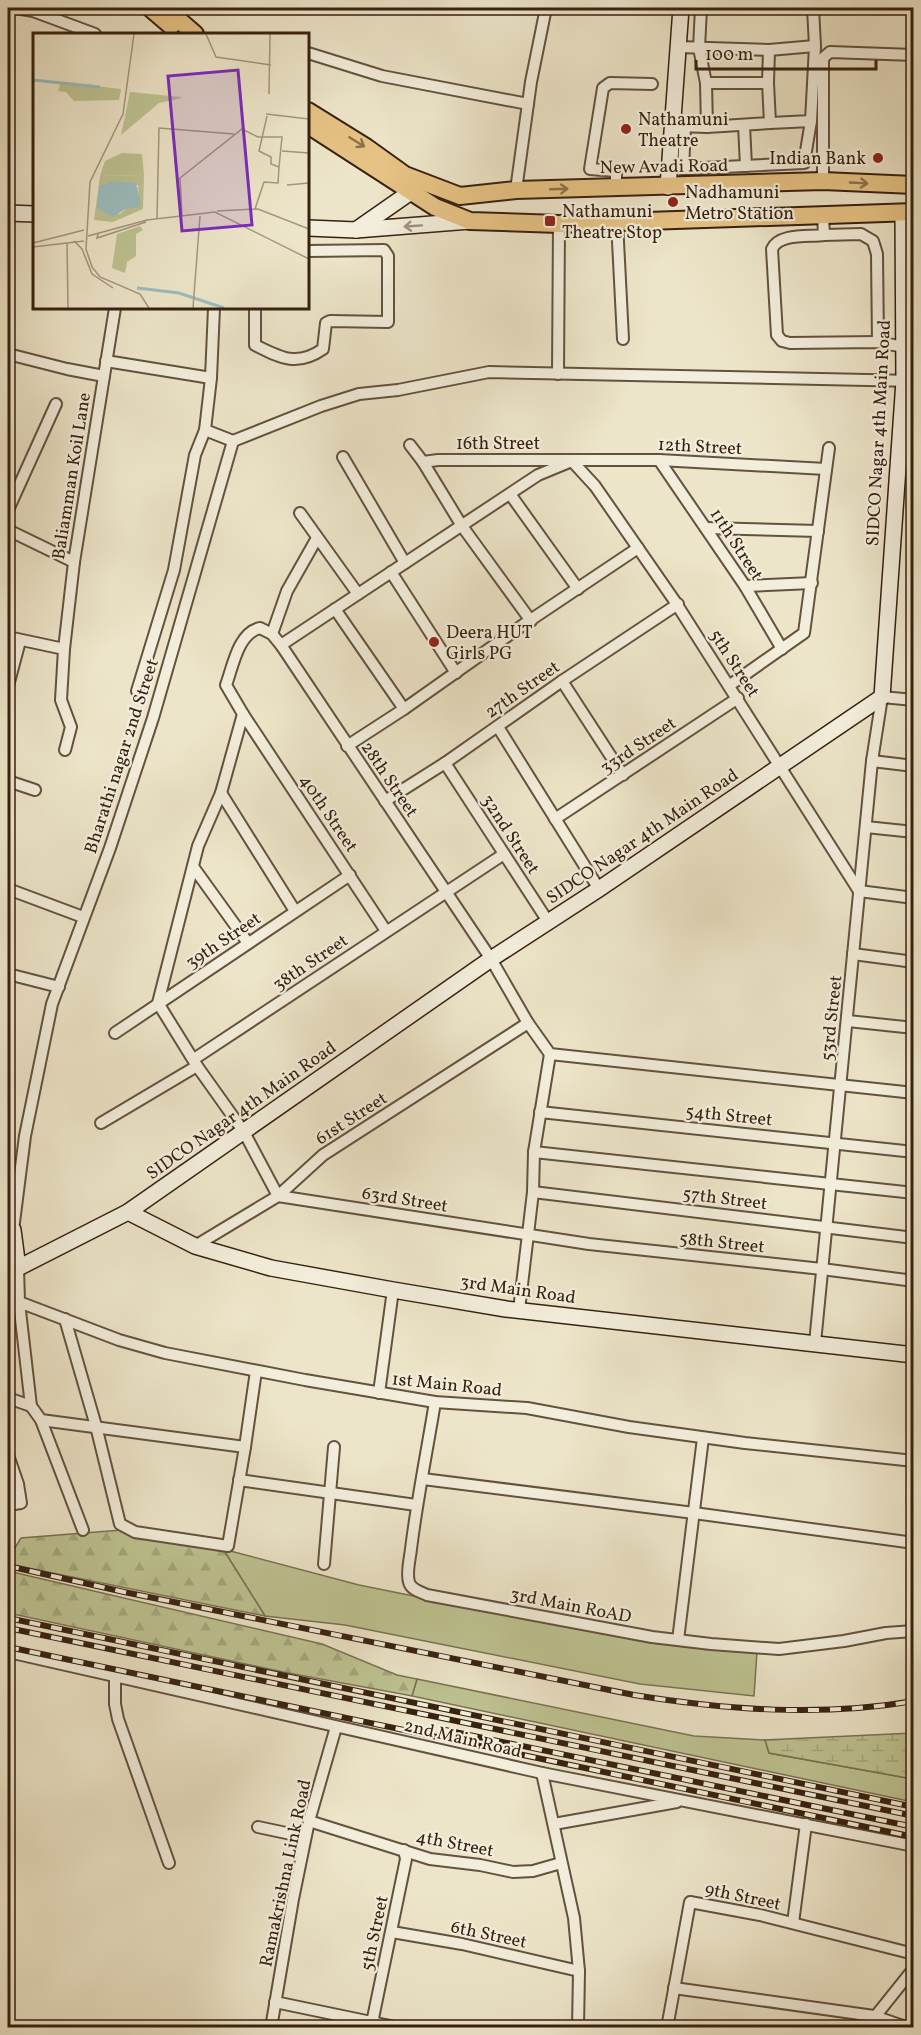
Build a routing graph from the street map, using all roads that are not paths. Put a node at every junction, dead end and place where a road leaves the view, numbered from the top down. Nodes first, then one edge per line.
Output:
1 (16, 8) edge
2 (60, 8) edge
3 (150, 8) edge
4 (165, 8) edge
5 (546, 8) edge
6 (681, 8) edge
7 (701, 8) edge
8 (813, 8) edge
9 (54, 19) junction
10 (92, 33) edge
11 (179, 33) edge
12 (194, 33) edge
13 (814, 46) junction
14 (678, 47) junction
15 (699, 48) junction
16 (769, 50) junction
17 (309, 53) edge
18 (914, 55) edge
19 (706, 83) junction
20 (768, 83) junction
21 (651, 84) dead end
22 (528, 104) junction
23 (309, 112) edge
24 (811, 121) junction
25 (770, 123) junction
26 (678, 125) junction
27 (744, 125) junction
28 (309, 126) edge
29 (707, 127) junction
30 (746, 166) junction
31 (823, 181) junction
32 (914, 185) edge
33 (415, 186) junction
34 (616, 186) junction
35 (668, 187) junction
36 (516, 190) junction
37 (462, 195) junction
38 (8, 213) edge
39 (908, 213) edge
40 (33, 214) edge
41 (823, 216) junction
42 (463, 219) junction
43 (617, 222) junction
44 (559, 224) junction
45 (309, 228) edge
46 (348, 230) junction
47 (824, 235) junction
48 (340, 249) junction
49 (309, 251) edge
50 (115, 309) edge
51 (214, 309) edge
52 (255, 309) edge
53 (909, 318) edge
54 (622, 339) dead end
55 (878, 342) junction
56 (904, 347) junction
57 (8, 354) edge
58 (106, 362) junction
59 (558, 374) junction
60 (104, 376) junction
61 (211, 378) junction
62 (909, 381) edge
63 (56, 404) dead end
64 (205, 430) junction
65 (233, 441) junction
66 (411, 445) dead end
67 (830, 448) dead end
68 (343, 457) dead end
69 (659, 460) junction
70 (572, 461) junction
71 (423, 462) junction
72 (826, 469) junction
73 (510, 494) junction
74 (8, 510) edge
75 (300, 513) dead end
76 (462, 526) junction
77 (706, 528) junction
78 (8, 530) edge
79 (818, 531) junction
80 (317, 538) junction
81 (638, 548) junction
82 (74, 562) junction
83 (405, 563) junction
84 (391, 572) junction
85 (812, 583) junction
86 (745, 586) junction
87 (578, 589) junction
88 (168, 591) junction
89 (358, 594) junction
90 (189, 595) junction
91 (678, 604) junction
92 (335, 609) junction
93 (531, 621) junction
94 (272, 634) junction
95 (8, 637) edge
96 (20, 641) junction
97 (281, 645) junction
98 (64, 649) junction
99 (782, 649) junction
100 (456, 673) junction
101 (562, 681) junction
102 (730, 685) junction
103 (8, 686) edge
104 (137, 691) dead end
105 (882, 697) junction
106 (738, 698) junction
107 (914, 700) edge
108 (404, 709) junction
109 (243, 714) junction
110 (498, 727) junction
111 (348, 746) junction
112 (65, 750) dead end
113 (872, 761) junction
114 (445, 763) junction
115 (779, 766) junction
116 (914, 766) edge
117 (623, 775) junction
118 (8, 781) edge
119 (36, 790) dead end
120 (221, 793) junction
121 (385, 801) junction
122 (555, 819) junction
123 (866, 827) junction
124 (914, 832) edge
125 (504, 854) junction
126 (194, 868) junction
127 (350, 875) junction
128 (8, 889) edge
129 (599, 889) junction
130 (859, 891) junction
131 (446, 894) junction
132 (914, 898) edge
133 (295, 911) junction
134 (83, 917) junction
135 (549, 923) junction
136 (386, 931) junction
137 (248, 943) junction
138 (854, 954) junction
139 (491, 959) junction
140 (914, 962) edge
141 (8, 974) edge
142 (59, 987) junction
143 (158, 1003) junction
144 (848, 1021) junction
145 (528, 1023) junction
146 (914, 1028) edge
147 (115, 1033) dead end
148 (550, 1054) junction
149 (195, 1063) junction
150 (840, 1085) junction
151 (914, 1093) edge
152 (540, 1112) junction
153 (101, 1123) dead end
154 (244, 1132) junction
155 (836, 1143) junction
156 (534, 1152) junction
157 (914, 1152) edge
158 (831, 1185) junction
159 (532, 1192) junction
160 (914, 1193) edge
161 (278, 1196) junction
162 (129, 1212) junction
163 (827, 1227) junction
164 (10, 1229) edge
165 (527, 1234) junction
166 (914, 1238) edge
167 (195, 1246) junction
168 (18, 1268) junction
169 (822, 1269) junction
170 (914, 1281) edge
171 (393, 1290) junction
172 (19, 1302) junction
173 (519, 1310) junction
174 (65, 1319) junction
175 (815, 1343) junction
176 (914, 1354) edge
177 (256, 1371) junction
178 (379, 1393) junction
179 (8, 1398) edge
180 (435, 1402) junction
181 (31, 1406) junction
182 (41, 1420) junction
183 (96, 1426) junction
184 (703, 1438) junction
185 (245, 1447) junction
186 (334, 1447) dead end
187 (8, 1455) edge
188 (914, 1461) edge
189 (423, 1479) junction
190 (239, 1480) junction
191 (330, 1494) junction
192 (8, 1505) edge
193 (416, 1505) junction
194 (694, 1513) junction
195 (83, 1530) dead end
196 (914, 1543) edge
197 (324, 1564) dead end
198 (914, 1613) edge
199 (912, 1631) edge
200 (678, 1640) junction
201 (8, 1654) edge
202 (115, 1675) junction
203 (336, 1727) junction
204 (542, 1773) junction
205 (684, 1801) junction
206 (309, 1821) junction
207 (554, 1824) junction
208 (806, 1824) junction
209 (258, 1827) dead end
210 (305, 1837) junction
211 (914, 1846) edge
212 (404, 1850) junction
213 (170, 1863) dead end
214 (561, 1863) junction
215 (793, 1923) junction
216 (392, 1932) junction
217 (914, 1953) edge
218 (914, 1968) edge
219 (579, 1971) junction
220 (674, 1988) junction
221 (275, 2002) junction
222 (874, 2016) junction
223 (372, 2023) junction
224 (271, 2028) edge
225 (400, 2028) edge
226 (578, 2028) edge
227 (668, 2028) edge
228 (866, 2028) edge
229 (909, 2028) edge

1 - 9 street
2 - 9 street
3 - 11 main road
4 - 12 main road
5 - 22 street
6 - 14 street
7 - 15 street
8 - 13 street
9 - 10 street
13 - 16 street
13 - 24 street
14 - 15 street
14 - 26 street
15 - 16 street
15 - 19 street
16 - 20 street
17 - 22 street
18 - 31 street
19 - 20 street
19 - 29 street
20 - 25 street
21 - 34 street
22 - 36 street
23 -> 33 main road, New Avadi Road
24 - 25 street
24 - 30 street
25 - 27 street
26 - 29 street
26 - 30 street
26 - 35 street
27 - 29 street
27 - 30 street
28 - 33 main road, New Avadi Road
31 -> 32 main road, New Avadi Road
31 - 35 main road, New Avadi Road
33 - 37 main road, New Avadi Road
33 - 42 main road, New Avadi Road
33 - 46 street
34 - 35 main road, New Avadi Road
36 -> 34 main road, New Avadi Road
36 - 37 main road, New Avadi Road
37 - 42 main road
38 - 40 street
39 - 41 main road, New Avadi Road
39 - 53 street, SIDCO Nagar 4th Main Road
41 - 43 main road, New Avadi Road
41 - 47 street
42 - 44 main road, New Avadi Road
42 -> 46 street
43 - 44 main road, New Avadi Road
43 - 54 street
44 - 59 street
45 - 46 street
46 - 48 street
47 - 55 street
47 - 55 street
48 - 49 street
48 - 52 street
50 - 58 street, Baliamman Koil Lane
51 - 61 street
53 - 56 street, SIDCO Nagar 4th Main Road
55 - 56 street
56 - 62 street, SIDCO Nagar 4th Main Road
57 - 60 street
58 - 60 street, Baliamman Koil Lane
58 - 61 street
59 - 62 street
59 - 65 street
60 - 82 street, Baliamman Koil Lane
61 - 64 street
62 - 105 street, SIDCO Nagar 4th Main Road
63 - 74 street
64 - 65 street
64 - 88 street
65 - 90 street, Bharathi nagar 2nd Street
66 - 71 street
67 - 72 street
68 - 83 street
69 - 70 street, 12th Street
69 - 72 street, 12th Street
69 - 77 street, 11th Street
70 - 71 street, 16th Street
70 - 73 street
70 - 81 street, 5th Street
71 - 76 street
72 - 79 street
73 - 76 street
73 - 87 street
75 - 80 street
76 - 83 street
76 - 93 street
77 - 79 street
77 - 86 street, 11th Street
78 - 82 street
79 - 85 street
80 - 89 street
80 - 94 street
81 - 87 street
81 - 91 street, 5th Street
82 - 98 street, Baliamman Koil Lane
83 - 84 street
84 - 89 street
84 - 100 street
85 - 86 street
85 - 99 street
86 - 99 street, 11th Street
87 - 93 street
88 - 90 street
88 - 104 street
89 - 92 street
90 - 134 street, Bharathi nagar 2nd Street
91 - 101 street, 27th Street
91 - 102 street, 5th Street
92 - 97 street
92 - 108 street
93 - 100 street
94 - 97 street, 28th Street
94 - 109 street, 40th Street
95 - 96 street
96 - 98 street
96 - 103 street
97 - 111 street, 28th Street
98 - 112 street, Baliamman Koil Lane
99 - 102 street
100 - 108 street
101 - 110 street, 27th Street
101 - 117 street
102 - 106 street, 5th Street
105 - 107 street
105 - 113 street, 53rd Street
105 - 115 street, SIDCO Nagar 4th Main Road
106 - 115 street, 5th Street
106 - 117 street, 33rd Street
108 - 111 street
109 - 120 street
109 - 127 street, 40th Street
110 - 114 street, 27th Street
110 - 122 street
111 - 121 street, 28th Street
113 - 116 street
113 - 123 street, 53rd Street
114 - 121 street, 27th Street
114 - 125 street, 32nd Street
115 - 129 street, SIDCO Nagar 4th Main Road
115 - 130 street, 5th Street
117 - 122 street, 33rd Street
118 - 119 street
120 - 126 street
120 - 133 street
121 - 131 street, 28th Street
122 - 129 street
123 - 124 street
123 - 130 street, 53rd Street
125 - 131 street, 38th Street
125 - 135 street, 32nd Street
126 - 137 street
126 - 143 street
127 - 133 street, 39th Street
127 - 136 street, 40th Street
128 - 134 street
129 - 135 street, SIDCO Nagar 4th Main Road
130 - 132 street
130 - 138 street, 53rd Street
131 - 136 street, 38th Street
131 - 139 street, 28th Street
133 - 137 street, 39th Street
134 - 142 street, Bharathi nagar 2nd Street
135 - 139 street, SIDCO Nagar 4th Main Road
136 - 149 street, 38th Street
137 - 143 street, 39th Street
138 - 140 street
138 - 144 street, 53rd Street
139 - 145 street, 28th Street
139 - 154 street, SIDCO Nagar 4th Main Road
141 - 142 street
142 - 164 street, Bharathi nagar 2nd Street
143 - 147 street, 39th Street
143 - 149 street
144 - 146 street
144 - 150 street, 53rd Street
145 - 148 street, 28th Street
145 - 161 street, 61st Street
148 - 150 street
148 - 152 street
149 - 153 street, 38th Street
149 - 154 street
150 - 151 street
150 - 155 street, 53rd Street
152 - 155 street, 54th Street
152 - 156 street
154 - 161 street
154 - 162 street, SIDCO Nagar 4th Main Road
155 - 157 street, 54th Street
155 - 158 street, 53rd Street
156 - 158 street
156 - 159 street
158 - 160 street
158 - 163 street, 53rd Street
159 - 163 street, 57th Street
159 - 165 street
161 - 165 street, 63rd Street
161 - 167 street, 61st Street
162 - 167 street, 3rd Main Road
162 - 168 street, SIDCO Nagar 4th Main Road
163 - 166 street, 57th Street
163 - 169 street, 53rd Street
164 - 168 street
165 - 169 street, 58th Street
165 - 173 street
167 - 171 street, 3rd Main Road
168 - 172 street
169 - 170 street, 58th Street
169 - 175 street, 53rd Street
171 - 173 street, 3rd Main Road
171 - 178 street
172 - 174 street, 1st Main Road
172 - 181 street
173 - 175 street, 3rd Main Road
174 - 177 street, 1st Main Road
174 - 183 street
175 - 176 street, 3rd Main Road
177 - 178 street, 1st Main Road
177 - 185 street
178 - 180 street, 1st Main Road
179 - 181 street
180 - 184 street, 1st Main Road
180 - 189 street, 3rd Main RoAD
181 - 182 street
182 - 183 street
182 - 195 street
183 - 185 street
183 - 190 street
184 - 188 street, 1st Main Road
184 - 194 street
185 - 190 street
186 - 191 street
187 - 192 street
189 - 193 street, 3rd Main RoAD
189 - 194 street
190 - 191 street
191 - 193 street
191 - 197 street
193 - 200 street, 3rd Main RoAD
194 - 196 street
194 - 200 street
198 - 199 street
199 - 200 street, 3rd Main RoAD
201 - 202 street, 2nd Main Road
202 - 203 street, 2nd Main Road
202 - 213 street
203 - 204 street, 2nd Main Road
203 - 206 street, Ramakrishna Link Road
204 - 205 street, 2nd Main Road
204 - 207 street
205 - 207 street
205 - 208 street, 2nd Main Road
206 - 210 street, Ramakrishna Link Road
206 - 212 street, 4th Street
207 - 214 street
208 - 211 street, 2nd Main Road
208 - 215 street
209 - 210 street
210 - 221 street, Ramakrishna Link Road
212 - 214 street, 4th Street
212 - 216 street, 5th Street
214 - 219 street
215 - 217 street, 9th Street
215 - 220 street, 9th Street
216 - 219 street, 6th Street
216 - 223 street, 5th Street
218 - 222 street
219 - 226 street
220 - 222 street
220 - 227 street, 9th Street
221 - 223 street
221 - 224 street, Ramakrishna Link Road
222 - 228 street
222 - 229 street
223 - 225 street

